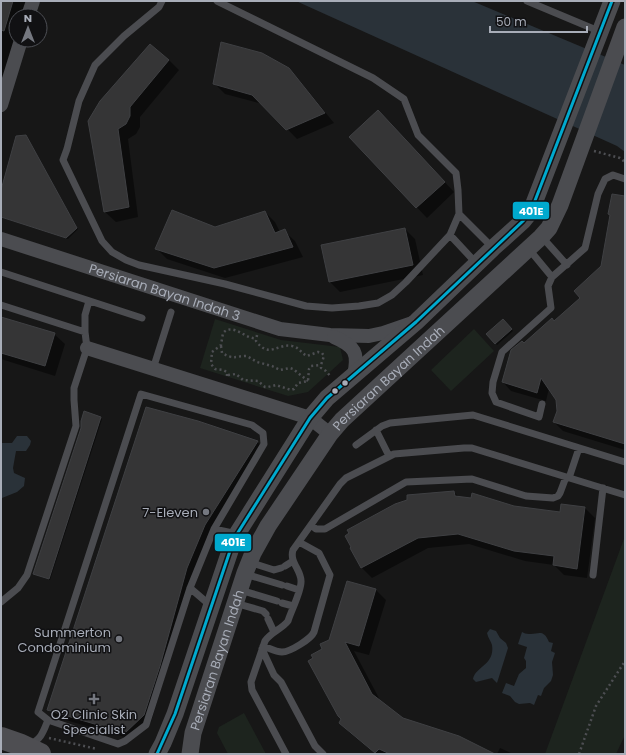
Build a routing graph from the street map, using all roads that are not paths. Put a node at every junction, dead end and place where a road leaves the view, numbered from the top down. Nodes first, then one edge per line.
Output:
1 (162, 1) edge
2 (217, 1) edge
3 (527, 1) edge
4 (612, 1) edge
5 (625, 27) edge
6 (598, 38) junction
7 (19, 48) edge
8 (1, 105) edge
9 (625, 179) edge
10 (459, 214) junction
11 (450, 235) junction
12 (541, 236) junction
13 (1, 239) edge
14 (493, 248) junction
15 (528, 248) junction
16 (477, 264) junction
17 (567, 265) junction
18 (1, 272) edge
19 (552, 277) junction
20 (89, 301) junction
21 (1, 304) edge
22 (171, 312) dead end
23 (142, 318) dead end
24 (416, 322) junction
25 (85, 332) junction
26 (330, 335) junction
27 (392, 342) junction
28 (87, 348) junction
29 (408, 359) junction
30 (153, 369) junction
31 (354, 375) junction
32 (542, 404) dead end
33 (310, 418) junction
34 (376, 430) junction
35 (330, 434) junction
36 (356, 445) dead end
37 (579, 448) junction
38 (389, 456) junction
39 (625, 462) edge
40 (568, 477) junction
41 (603, 488) junction
42 (625, 495) edge
43 (311, 525) junction
44 (214, 529) junction
45 (237, 534) junction
46 (299, 542) junction
47 (293, 561) junction
48 (247, 568) junction
49 (593, 575) dead end
50 (190, 588) junction
51 (299, 590) junction
52 (238, 596) junction
53 (1, 602) edge
54 (211, 606) junction
55 (293, 606) junction
56 (274, 632) junction
57 (262, 647) junction
58 (48, 720) junction
59 (1, 738) edge
60 (34, 745) edge
61 (157, 754) edge
62 (190, 754) edge
63 (286, 754) edge
64 (323, 754) edge

1 - 11 lane
2 - 10 lane
3 - 6 lane
4 - 6 street, Persiaran Bayan Indah
5 - 12 street, Persiaran Bayan Indah
6 - 14 street, Persiaran Bayan Indah
7 - 8 street
9 - 17 lane
10 - 11 lane
10 - 14 lane
11 - 16 lane
12 - 15 street, Persiaran Bayan Indah
12 - 17 lane
13 - 26 street, Persiaran Bayan Indah 3
14 - 16 street, Persiaran Bayan Indah
15 - 19 lane
15 - 29 street, Persiaran Bayan Indah
16 - 24 street, Persiaran Bayan Indah
17 - 19 lane
18 - 20 lane
19 - 32 lane
20 - 23 lane
20 - 25 lane
21 - 25 lane
22 - 30 lane
24 - 26 street, Persiaran Bayan Indah 3
24 - 27 street, Persiaran Bayan Indah
25 - 28 lane
26 - 31 street, Persiaran Bayan Indah 3
27 - 29 street
27 - 31 street, Persiaran Bayan Indah
28 - 30 street
28 - 53 lane
29 - 35 street, Persiaran Bayan Indah
30 - 33 street
31 - 33 street, Persiaran Bayan Indah
33 - 35 street
33 - 45 street, Persiaran Bayan Indah
34 - 36 lane
34 - 37 lane
34 - 38 lane
35 - 48 street, Persiaran Bayan Indah
37 - 39 lane
37 - 40 lane
38 - 40 lane
38 - 43 lane
40 - 41 lane
40 - 43 lane
41 - 42 lane
41 - 49 lane
43 - 46 lane
44 - 45 lane
44 - 50 lane
44 - 58 lane
45 - 54 street, Persiaran Bayan Indah
46 - 47 lane
46 - 57 lane
47 - 48 lane
47 - 51 lane
48 - 51 lane
48 - 52 street, Persiaran Bayan Indah
50 - 54 lane
50 - 58 lane
51 - 55 lane
52 - 55 lane
52 - 56 lane
52 - 62 street, Persiaran Bayan Indah
54 - 61 street, Persiaran Bayan Indah
55 - 56 lane
56 - 57 lane
57 - 63 lane
57 - 64 lane
58 - 60 lane
59 - 60 highway

